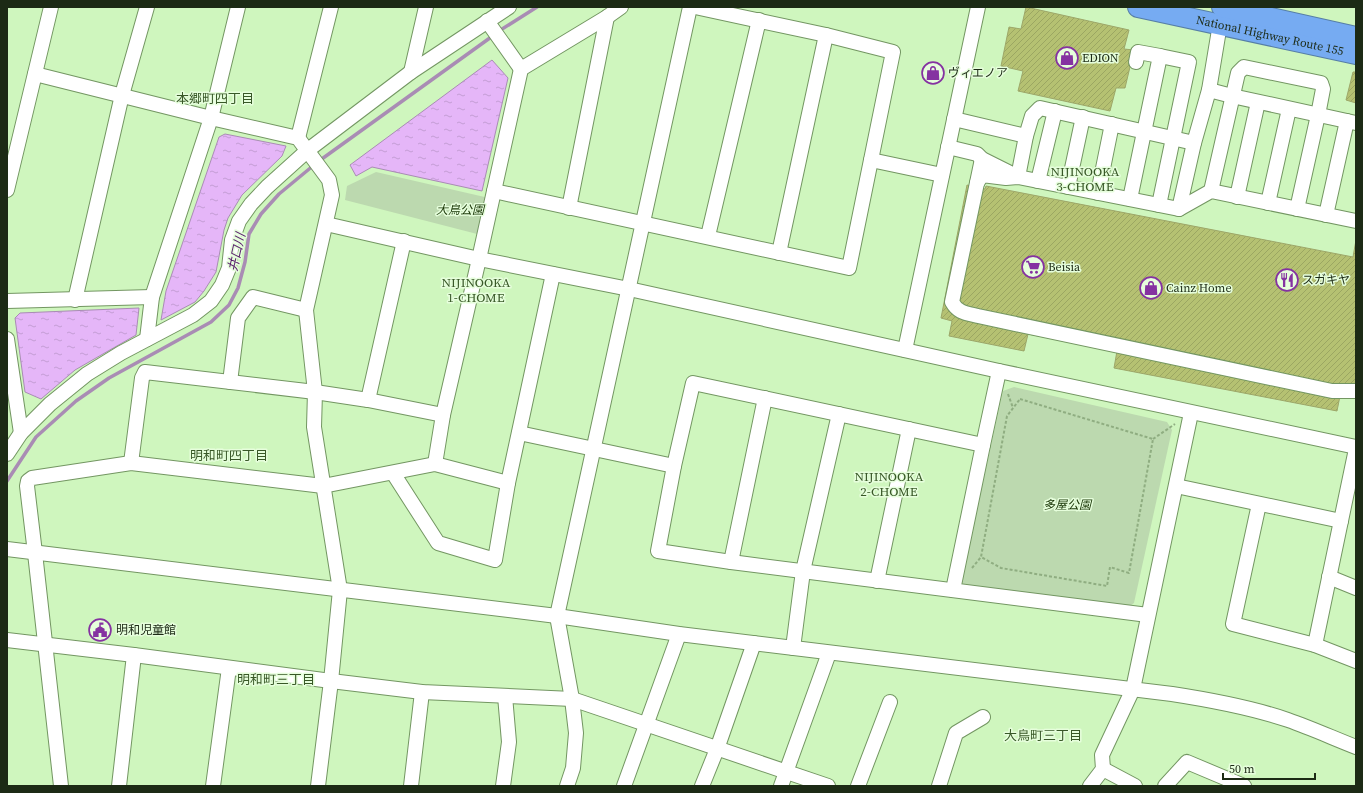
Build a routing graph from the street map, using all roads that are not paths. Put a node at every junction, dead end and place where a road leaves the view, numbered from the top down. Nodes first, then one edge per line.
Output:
1 (51, 7) edge
2 (147, 7) edge
3 (238, 7) edge
4 (331, 7) edge
5 (426, 7) edge
6 (509, 7) edge
7 (621, 7) edge
8 (690, 7) edge
9 (695, 7) edge
10 (978, 7) edge
11 (1138, 7) edge
12 (1221, 15) edge
13 (607, 17) junction
14 (759, 20) junction
15 (487, 21) junction
16 (826, 35) junction
17 (1356, 37) edge
18 (1356, 54) edge
19 (1160, 56) junction
20 (1136, 62) dead end
21 (521, 69) junction
22 (411, 72) junction
23 (35, 74) junction
24 (1209, 90) junction
25 (122, 95) junction
26 (1232, 96) junction
27 (1258, 102) junction
28 (1289, 109) junction
29 (1055, 111) junction
30 (1318, 115) junction
31 (212, 118) junction
32 (1083, 118) junction
33 (954, 119) junction
34 (1351, 122) edge
35 (1112, 124) junction
36 (1143, 131) junction
37 (1026, 136) junction
38 (298, 138) junction
39 (1173, 138) junction
40 (1194, 143) junction
41 (948, 147) junction
42 (308, 150) junction
43 (982, 159) junction
44 (871, 160) junction
45 (942, 175) junction
46 (1018, 177) junction
47 (1038, 181) junction
48 (977, 183) junction
49 (1068, 187) junction
50 (7, 190) edge
51 (494, 191) junction
52 (1211, 191) junction
53 (1098, 193) junction
54 (1237, 197) junction
55 (1130, 199) junction
56 (1268, 203) junction
57 (1159, 204) junction
58 (569, 208) junction
59 (1179, 209) junction
60 (1297, 209) junction
61 (1326, 215) junction
62 (1356, 222) edge
63 (326, 224) junction
64 (642, 224) junction
65 (708, 236) junction
66 (404, 241) junction
67 (779, 252) junction
68 (480, 259) junction
69 (553, 274) junction
70 (629, 289) junction
71 (152, 297) junction
72 (75, 300) junction
73 (7, 301) edge
74 (306, 310) junction
75 (7, 339) edge
76 (147, 339) junction
77 (905, 350) junction
78 (999, 371) junction
79 (230, 382) junction
80 (1356, 391) edge
81 (315, 392) junction
82 (765, 398) junction
83 (368, 400) junction
84 (1191, 413) junction
85 (839, 414) junction
86 (443, 415) junction
87 (909, 429) junction
88 (21, 433) junction
89 (519, 433) junction
90 (983, 445) junction
91 (1356, 448) edge
92 (594, 449) junction
93 (7, 454) edge
94 (131, 463) junction
95 (435, 464) junction
96 (674, 466) junction
97 (393, 473) junction
98 (508, 483) junction
99 (323, 486) junction
100 (1176, 486) junction
101 (1258, 504) junction
102 (1341, 521) junction
103 (7, 549) edge
104 (35, 553) junction
105 (730, 562) junction
106 (803, 571) junction
107 (1330, 577) junction
108 (877, 581) junction
109 (1356, 588) edge
110 (340, 590) junction
111 (953, 590) junction
112 (1148, 615) junction
113 (557, 616) junction
114 (679, 634) junction
115 (7, 640) edge
116 (754, 643) junction
117 (45, 645) junction
118 (1315, 645) junction
119 (793, 648) junction
120 (829, 652) junction
121 (134, 655) junction
122 (1356, 661) edge
123 (229, 668) junction
124 (331, 681) junction
125 (1133, 689) junction
126 (422, 692) junction
127 (505, 696) junction
128 (572, 699) junction
129 (890, 702) dead end
130 (983, 717) dead end
131 (647, 724) junction
132 (1356, 747) edge
133 (717, 749) junction
134 (1102, 769) junction
135 (786, 772) junction
136 (61, 786) edge
137 (119, 786) edge
138 (213, 786) edge
139 (318, 786) edge
140 (411, 786) edge
141 (503, 786) edge
142 (568, 786) edge
143 (624, 786) edge
144 (702, 786) edge
145 (781, 786) edge
146 (828, 786) edge
147 (858, 786) edge
148 (939, 786) edge
149 (1090, 786) edge
150 (1135, 786) edge
151 (1165, 786) edge
152 (1244, 786) edge

1 - 23 street
2 - 25 street
3 - 31 street
4 - 38 street
5 - 22 street
6 - 15 street
7 - 13 street
8 - 64 street
9 - 14 street
10 - 33 street
11 - 12 highway, National Highway Route 155
12 - 17 highway, National Highway Route 155
12 - 18 highway, National Highway Route 155
12 - 24 street
13 - 21 street
13 - 58 street
14 - 16 street
14 - 65 street
15 - 21 street
15 - 22 street
16 - 44 street
16 - 67 street
19 - 20 street
19 - 36 street
19 - 39 street
21 - 51 street
22 - 42 street
23 - 25 street
23 - 50 street
24 - 26 street
24 - 40 street
25 - 31 street
25 - 72 street
26 - 27 street
26 - 30 street
26 - 52 street
27 - 28 street
27 - 54 street
28 - 30 street
28 - 56 street
29 - 32 street
29 - 37 street
29 - 47 street
30 - 34 street
30 - 60 street
31 - 38 street
31 - 71 street
32 - 35 street
32 - 49 street
33 - 37 street
33 - 41 street
34 - 61 street
35 - 36 street
35 - 53 street
36 - 39 street
36 - 55 street
37 - 46 street
38 - 42 street
39 - 40 street
39 - 57 street
40 - 59 street
41 - 43 street
41 - 45 street
42 - 63 street
42 - 76 street
43 - 46 street
43 - 48 street
44 - 45 street
44 - 67 street
45 - 77 street
46 - 47 street
46 - 48 street
47 - 49 street
48 - 80 street
49 - 53 street
51 - 58 street
51 - 68 street
52 - 54 street
52 - 59 street
53 - 55 street
54 - 56 street
55 - 57 street
56 - 60 street
57 - 59 street
58 - 64 street
60 - 61 street
61 - 62 street
63 - 66 street
63 - 74 street
64 - 65 street
64 - 70 street
65 - 67 street
66 - 68 street
66 - 83 street
68 - 69 street
68 - 86 street
69 - 70 street
69 - 89 street
70 - 77 street
70 - 92 street
71 - 72 street
71 - 76 street
72 - 73 street
74 - 79 street
74 - 81 street
75 - 88 street
76 - 88 street
77 - 78 street
78 - 84 street
78 - 90 street
79 - 81 street
79 - 94 street
81 - 83 street
81 - 99 street
82 - 85 street
82 - 96 street
82 - 105 street
83 - 86 street
84 - 91 street
84 - 100 street
85 - 87 street
85 - 106 street
86 - 95 street
87 - 90 street
87 - 108 street
88 - 93 street
89 - 92 street
89 - 98 street
90 - 111 street
91 - 102 street
92 - 96 street
92 - 113 street
94 - 99 street
94 - 104 street
95 - 97 street
95 - 98 street
96 - 105 street
97 - 98 street
97 - 99 street
99 - 110 street
100 - 101 street
100 - 112 street
101 - 102 street
101 - 118 street
102 - 107 street
103 - 104 street
104 - 110 street
104 - 117 street
105 - 106 street
106 - 108 street
106 - 119 street
107 - 109 street
107 - 118 street
108 - 111 street
110 - 113 street
110 - 124 street
111 - 112 street
112 - 125 street
113 - 114 street
113 - 128 street
114 - 116 street
114 - 131 street
115 - 117 street
116 - 119 street
116 - 133 street
117 - 121 street
117 - 136 street
118 - 122 street
119 - 120 street
120 - 125 street
120 - 135 street
121 - 123 street
121 - 137 street
123 - 124 street
123 - 138 street
124 - 126 street
124 - 139 street
125 - 132 street
125 - 134 street
126 - 127 street
126 - 140 street
127 - 128 street
127 - 141 street
128 - 131 street
128 - 142 street
129 - 147 street
130 - 148 street
131 - 133 street
131 - 143 street
133 - 135 street
133 - 144 street
134 - 149 street
134 - 150 street
135 - 145 street
135 - 146 street
151 - 152 street

